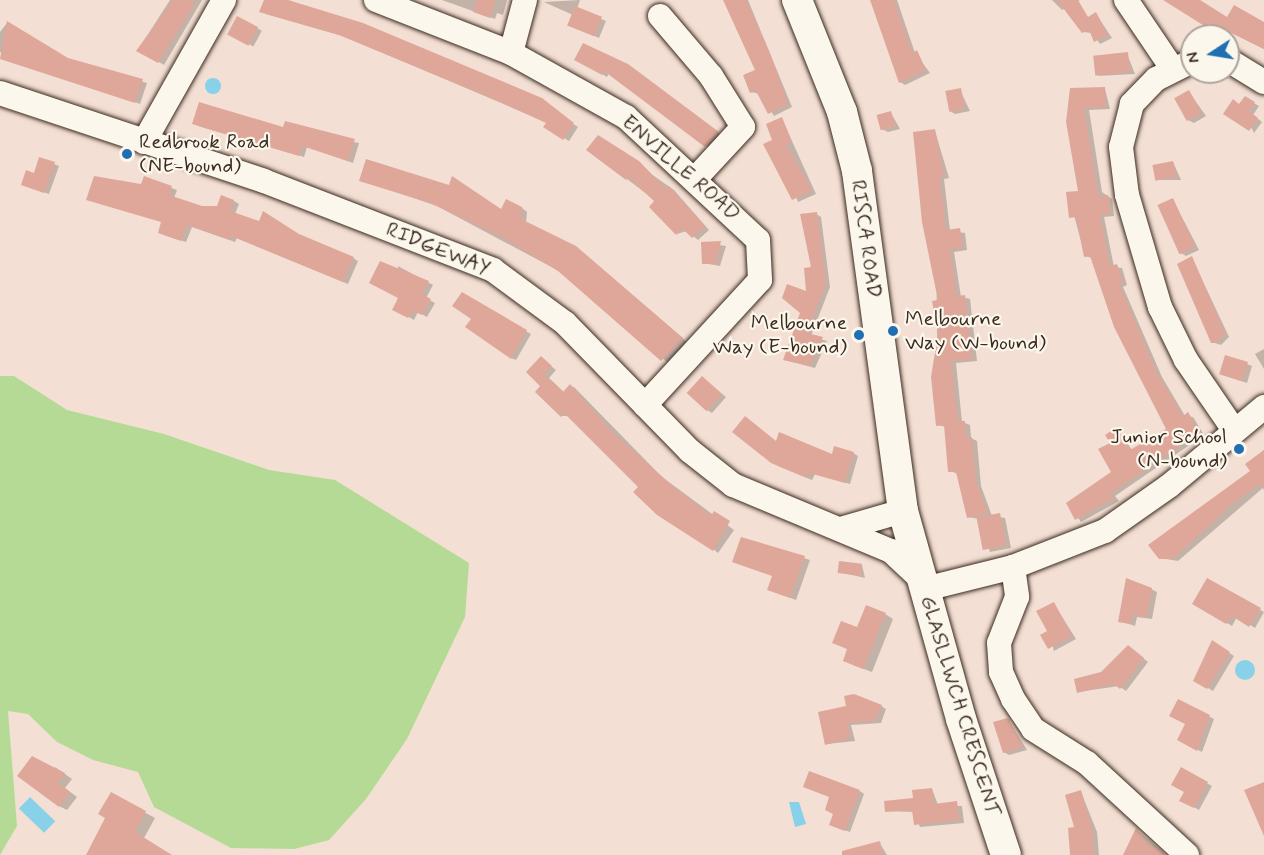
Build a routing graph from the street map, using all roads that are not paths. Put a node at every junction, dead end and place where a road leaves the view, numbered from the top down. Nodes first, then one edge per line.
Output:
1 (224, 0) edge
2 (376, 0) edge
3 (525, 0) edge
4 (797, 0) edge
5 (1126, 0) edge
6 (660, 16) dead end
7 (511, 53) junction
8 (1180, 63) edge
9 (1180, 67) edge
10 (1240, 67) edge
11 (1264, 82) edge
12 (0, 93) edge
13 (144, 142) junction
14 (696, 178) junction
15 (645, 405) junction
16 (1264, 407) edge
17 (1234, 430) junction
18 (903, 511) junction
19 (844, 528) junction
20 (1013, 567) junction
21 (921, 576) junction
22 (1006, 855) edge
23 (1187, 855) edge

1 - 13 street
2 - 7 street, ENVILLE ROAD
3 - 7 street
4 - 18 main road, RISCA ROAD
5 - 8 street
6 - 14 street
7 - 14 street, ENVILLE ROAD
9 - 17 street
10 - 11 street
12 - 13 street, RIDGEWAY
13 - 15 street, RIDGEWAY
14 - 15 street, ENVILLE ROAD
15 - 19 street, RIDGEWAY
16 - 17 street
17 - 20 street
18 - 19 street
18 - 21 main road, RISCA ROAD
19 - 21 street, RIDGEWAY
20 - 21 street
20 - 23 street
21 - 22 main road, GLASLLWCH CRESCENT

